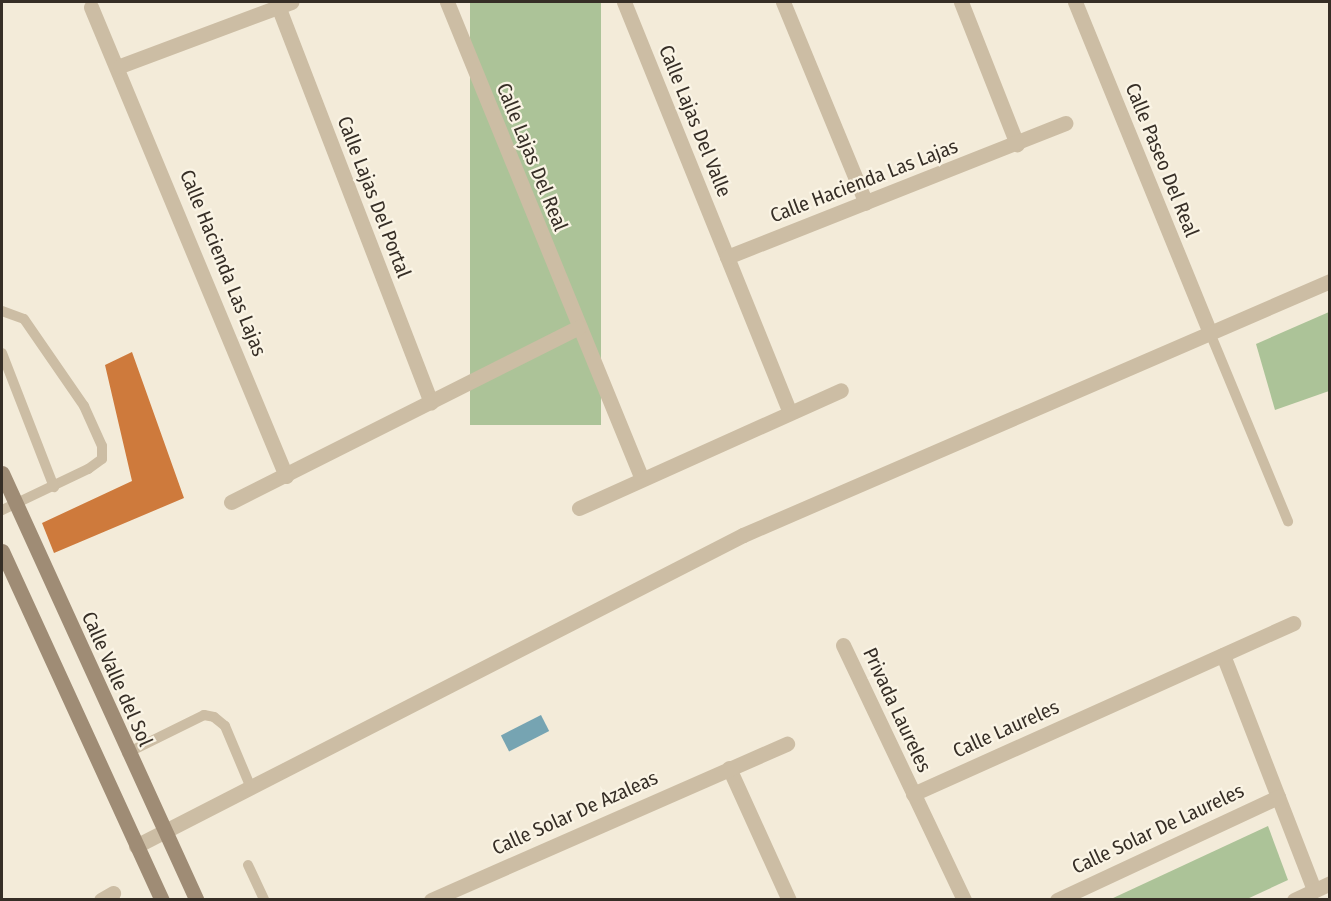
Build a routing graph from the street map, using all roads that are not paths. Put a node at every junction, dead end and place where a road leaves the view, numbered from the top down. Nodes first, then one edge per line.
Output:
1 (447, 2) edge
2 (624, 2) edge
3 (783, 2) edge
4 (961, 2) edge
5 (1076, 2) edge
6 (285, 4) edge
7 (91, 7) dead end
8 (120, 66) junction
9 (1065, 123) dead end
10 (1017, 144) junction
11 (866, 203) junction
12 (726, 257) junction
13 (1329, 282) edge
14 (2, 310) edge
15 (579, 327) junction
16 (1209, 333) junction
17 (2, 354) edge
18 (841, 390) dead end
19 (431, 403) junction
20 (790, 412) junction
21 (2, 474) edge
22 (286, 476) junction
23 (642, 479) junction
24 (54, 487) junction
25 (231, 502) dead end
26 (9, 507) edge
27 (579, 507) dead end
28 (1288, 521) dead end
29 (2, 551) edge
30 (1293, 623) dead end
31 (843, 645) dead end
32 (1223, 655) junction
33 (787, 744) dead end
34 (127, 753) junction
35 (729, 768) junction
36 (250, 788) junction
37 (913, 794) junction
38 (1278, 797) junction
39 (164, 832) junction
40 (136, 846) junction
41 (248, 865) dead end
42 (1329, 883) edge
43 (1314, 890) junction
44 (436, 899) edge
45 (162, 900) edge
46 (197, 900) edge
47 (264, 900) edge
48 (789, 900) edge
49 (964, 900) edge
50 (1057, 900) edge
51 (1294, 900) edge

1 - 15 street, Calle Lajas Del Real
2 - 12 street, Calle Lajas Del Valle
3 - 11 street
4 - 10 street
5 - 16 street, Calle Paseo Del Real
6 - 8 street
6 - 19 street, Calle Lajas Del Portal
7 - 8 street, Calle Hacienda Las Lajas
8 - 22 street, Calle Hacienda Las Lajas
9 - 10 street, Calle Hacienda Las Lajas
10 - 11 street, Calle Hacienda Las Lajas
11 - 12 street, Calle Hacienda Las Lajas
12 - 20 street, Calle Lajas Del Valle
13 - 16 street
14 - 24 lane
15 - 19 street
15 - 23 street, Calle Lajas Del Real
16 - 28 lane
16 - 36 street
17 - 24 lane
18 - 20 street
19 - 22 street
20 - 23 street
21 - 26 main road, Calle Valle del Sol
22 - 25 street
23 - 27 street
24 - 26 lane
26 - 34 main road, Calle Valle del Sol
29 - 40 main road
30 - 32 street, Calle Laureles
31 - 37 street, Privada Laureles
32 - 37 street, Calle Laureles
32 - 38 street
33 - 35 street, Calle Solar De Azaleas
34 - 36 lane
34 - 39 main road, Calle Valle del Sol
35 - 44 street, Calle Solar De Azaleas
35 - 48 street
36 - 39 street
37 - 49 street
38 - 43 street
38 - 50 street, Calle Solar De Laureles
39 - 40 street
39 - 46 main road, Calle Valle del Sol
40 - 45 main road
41 - 47 lane
42 - 43 street
43 - 51 street

